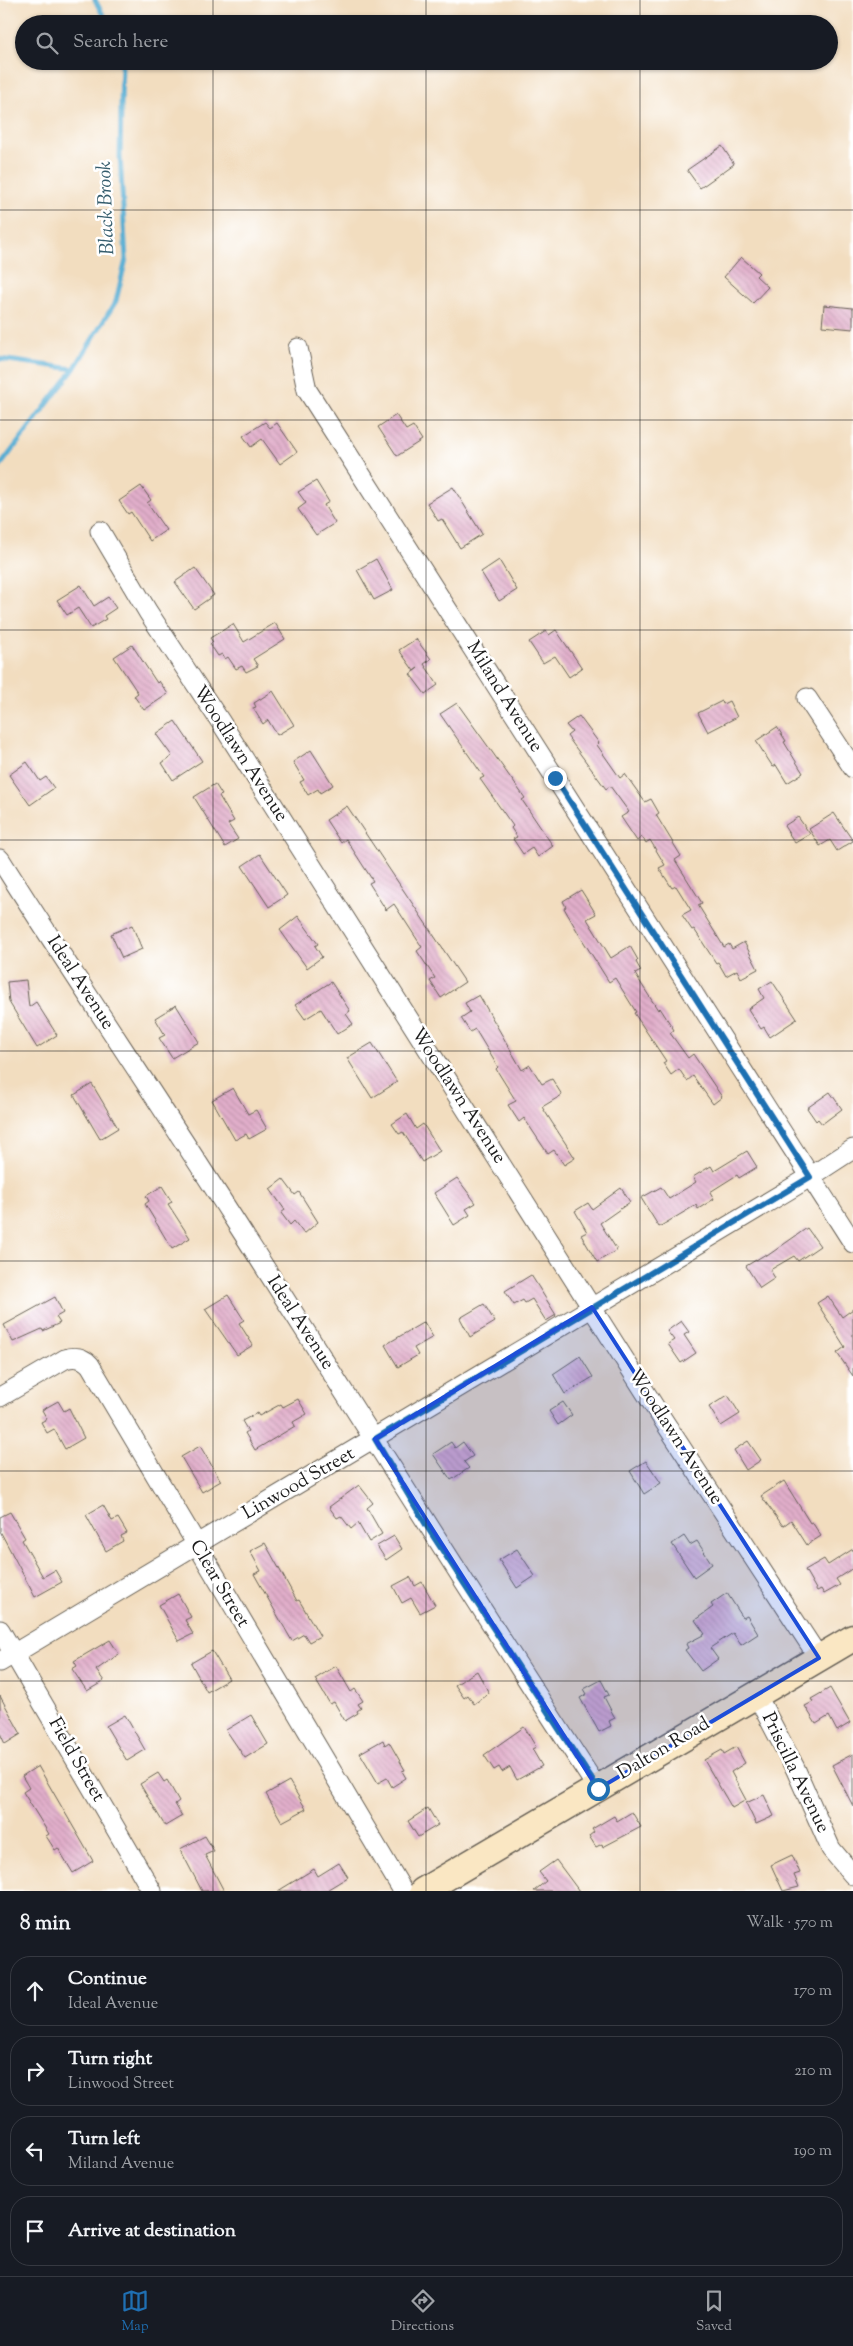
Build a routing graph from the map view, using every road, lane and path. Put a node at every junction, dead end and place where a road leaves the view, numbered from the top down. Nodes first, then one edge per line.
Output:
1 (298, 348) dead end
2 (100, 531) dead end
3 (807, 698) dead end
4 (853, 768) edge
5 (0, 859) edge
6 (853, 1149) edge
7 (810, 1177) junction
8 (853, 1243) edge
9 (592, 1307) junction
10 (0, 1396) edge
11 (375, 1439) junction
12 (195, 1545) junction
13 (0, 1630) edge
14 (853, 1638) edge
15 (7, 1658) edge
16 (819, 1658) junction
17 (756, 1694) junction
18 (598, 1789) junction
19 (853, 1875) edge
20 (853, 1880) edge
21 (152, 1891) edge
22 (403, 1891) edge
23 (424, 1891) edge
24 (846, 1891) edge

1 - 7 street, Miland Avenue
2 - 9 street, Woodlawn Avenue
3 - 4 street
5 - 11 street, Ideal Avenue
6 - 7 street, Linwood Street
7 - 8 street, Miland Avenue
7 - 9 street, Linwood Street
9 - 11 street, Linwood Street
9 - 16 street, Woodlawn Avenue
10 - 12 street, Clear Street
11 - 12 street, Linwood Street
11 - 18 street, Ideal Avenue
12 - 15 street, Linwood Street
12 - 22 street, Clear Street
13 - 15 street, Field Street
14 - 16 street, Dalton Road
15 - 21 street, Field Street
16 - 17 street, Dalton Road
17 - 18 street, Dalton Road
17 - 19 street, Priscilla Avenue
18 - 23 street, Dalton Road
20 - 24 street

